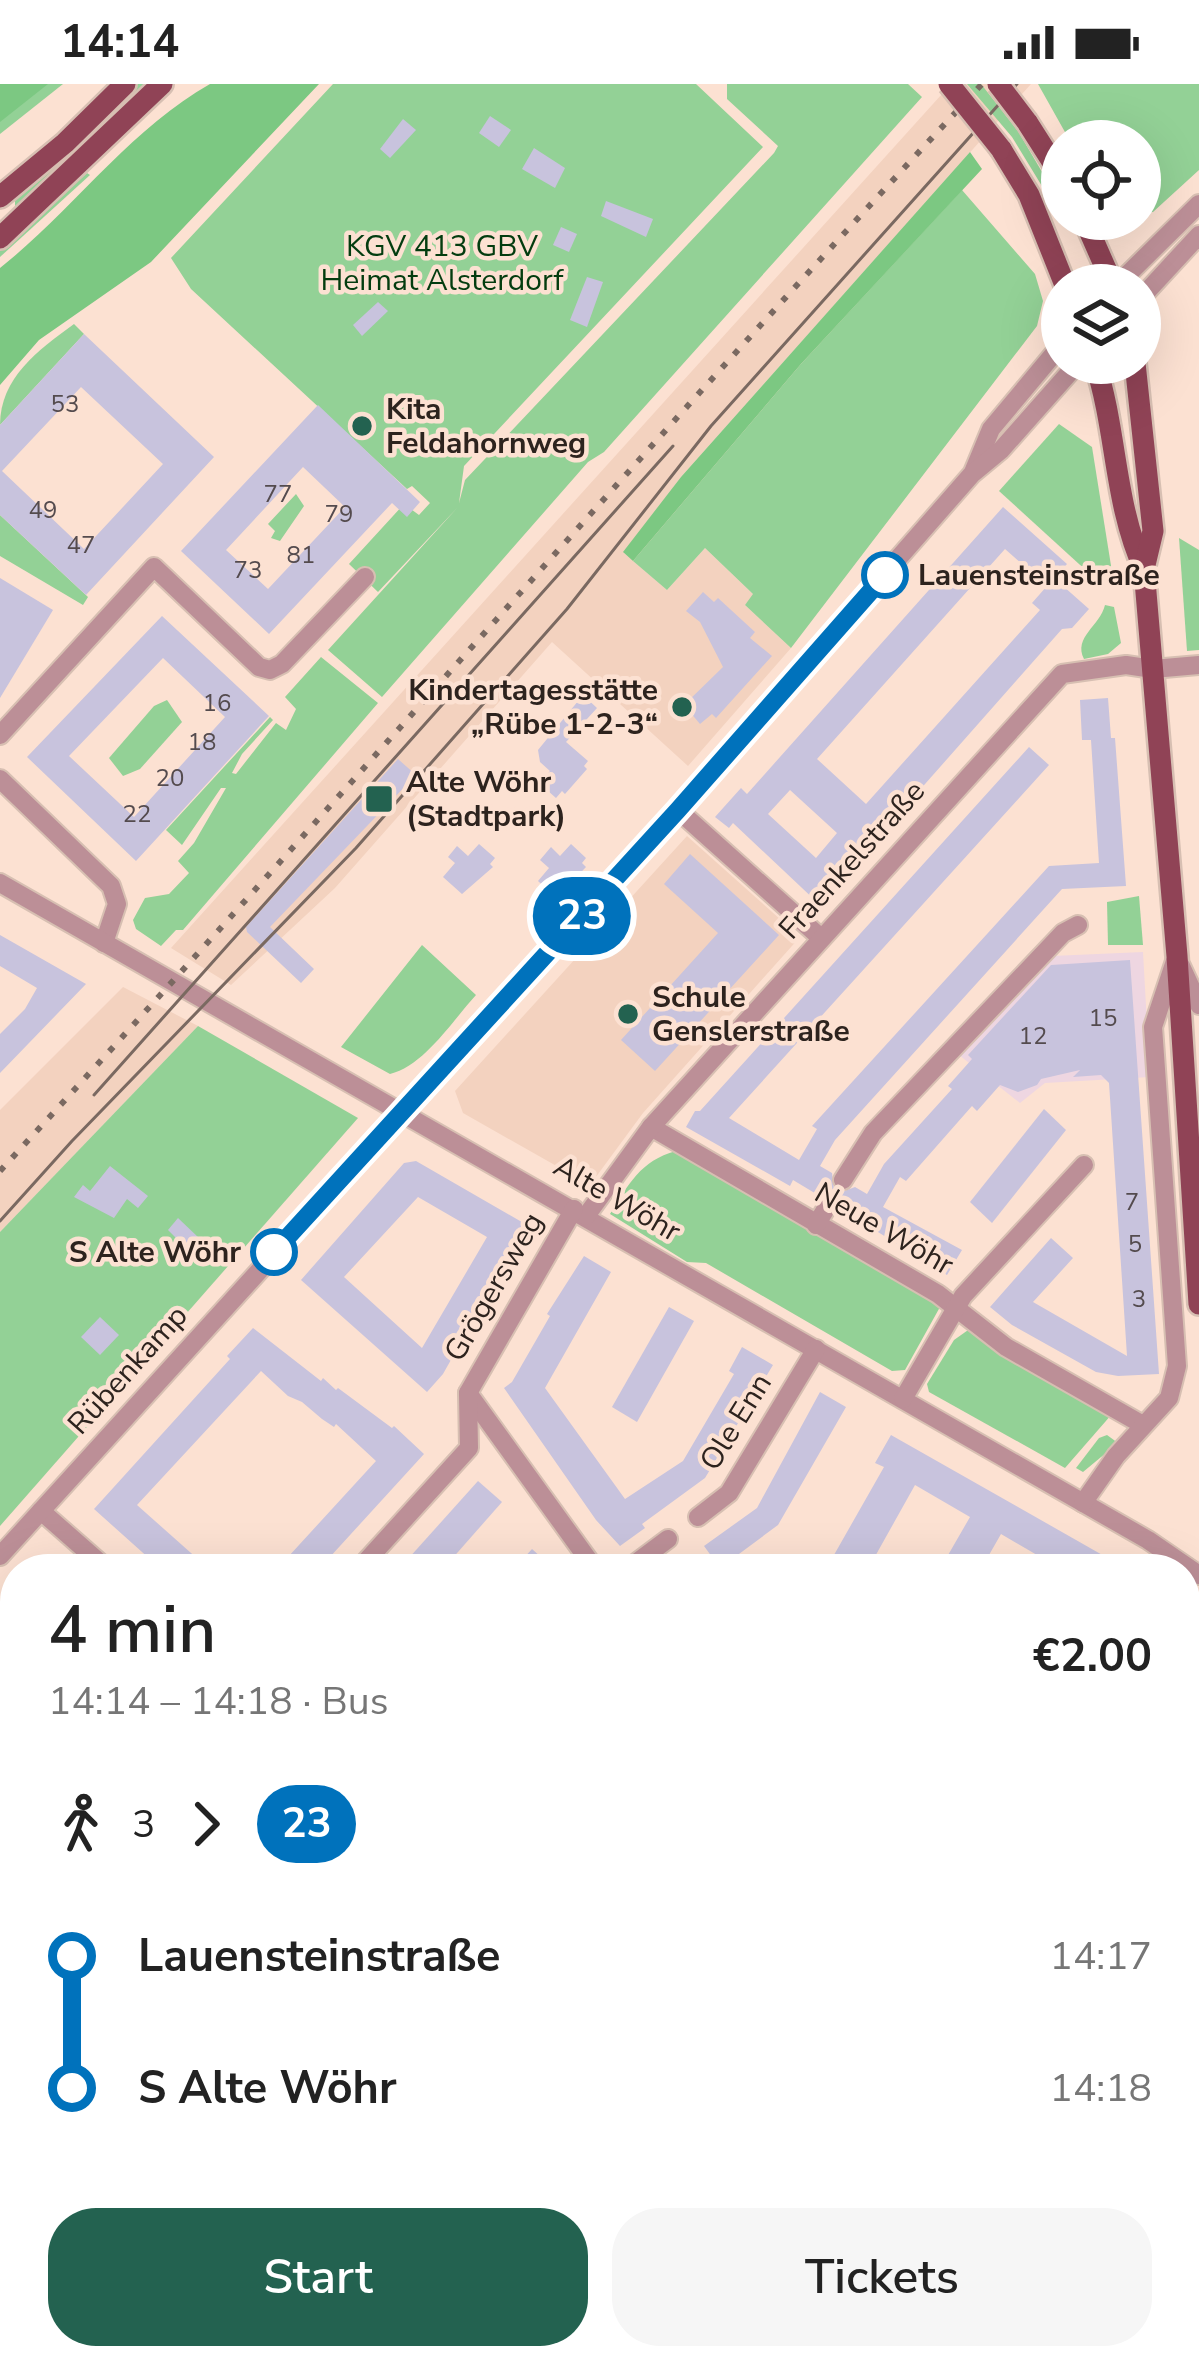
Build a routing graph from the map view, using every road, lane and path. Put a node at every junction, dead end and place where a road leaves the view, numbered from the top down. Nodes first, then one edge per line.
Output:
1 (124, 84) edge
2 (162, 84) edge
3 (949, 84) edge
4 (998, 84) edge
5 (1041, 143) edge
6 (0, 197) edge
7 (1199, 204) edge
8 (1199, 235) edge
9 (0, 238) edge
10 (1056, 264) edge
11 (1137, 264) edge
12 (1161, 276) edge
13 (1041, 369) edge
14 (1059, 384) edge
15 (1101, 384) edge
16 (1137, 384) edge
17 (972, 474) junction
18 (1144, 568) junction
19 (365, 577) dead end
20 (1199, 665) edge
21 (1153, 669) junction
22 (0, 735) edge
23 (0, 778) edge
24 (678, 810) junction
25 (0, 883) edge
26 (1078, 925) dead end
27 (821, 938) junction
28 (104, 943) junction
29 (1177, 956) junction
30 (1199, 1005) edge
31 (403, 1114) junction
32 (651, 1127) junction
33 (1084, 1165) dead end
34 (843, 1180) dead end
35 (830, 1202) dead end
36 (580, 1213) junction
37 (816, 1225) junction
38 (1199, 1304) edge
39 (956, 1308) junction
40 (816, 1349) junction
41 (468, 1393) junction
42 (903, 1399) junction
43 (1143, 1425) junction
44 (1083, 1503) junction
45 (41, 1511) junction
46 (698, 1517) dead end
47 (668, 1539) dead end
48 (2, 1554) edge
49 (89, 1554) edge
50 (372, 1554) edge
51 (584, 1554) edge
52 (648, 1554) edge
53 (1165, 1554) edge

1 - 6 main road
2 - 9 main road
3 - 10 main road, bridge
4 - 5 main road, bridge
7 - 11 street
8 - 12 street
13 - 17 street, Rübenkamp
14 - 17 street, Rübenkamp
15 - 18 main road
16 - 18 main road
17 - 24 street, Rübenkamp
18 - 21 main road
19 - 22 street
20 - 21 street, Fraenkelstraße
21 - 27 street, Fraenkelstraße
21 - 29 main road
23 - 28 street
24 - 27 street
24 - 31 street, Rübenkamp
25 - 28 street, Alte Wöhr
26 - 34 street
27 - 32 street, Fraenkelstraße
28 - 31 street, Alte Wöhr
29 - 30 street
29 - 38 main road
29 - 43 street
31 - 36 street, Alte Wöhr
31 - 45 street, Rübenkamp
32 - 36 street, Fraenkelstraße
32 - 37 street, Neue Wöhr
33 - 39 street
35 - 37 street
36 - 40 street, Alte Wöhr
36 - 41 street, Grögersweg
37 - 39 street, Neue Wöhr
39 - 42 street
39 - 43 street, Neue Wöhr
40 - 42 street, Alte Wöhr
40 - 46 street, Ole Enn
41 - 50 street, Grögersweg
41 - 51 street
42 - 44 street, Alte Wöhr
43 - 44 street
44 - 53 street, Alte Wöhr
45 - 48 street, Rübenkamp
45 - 49 street
47 - 52 street

